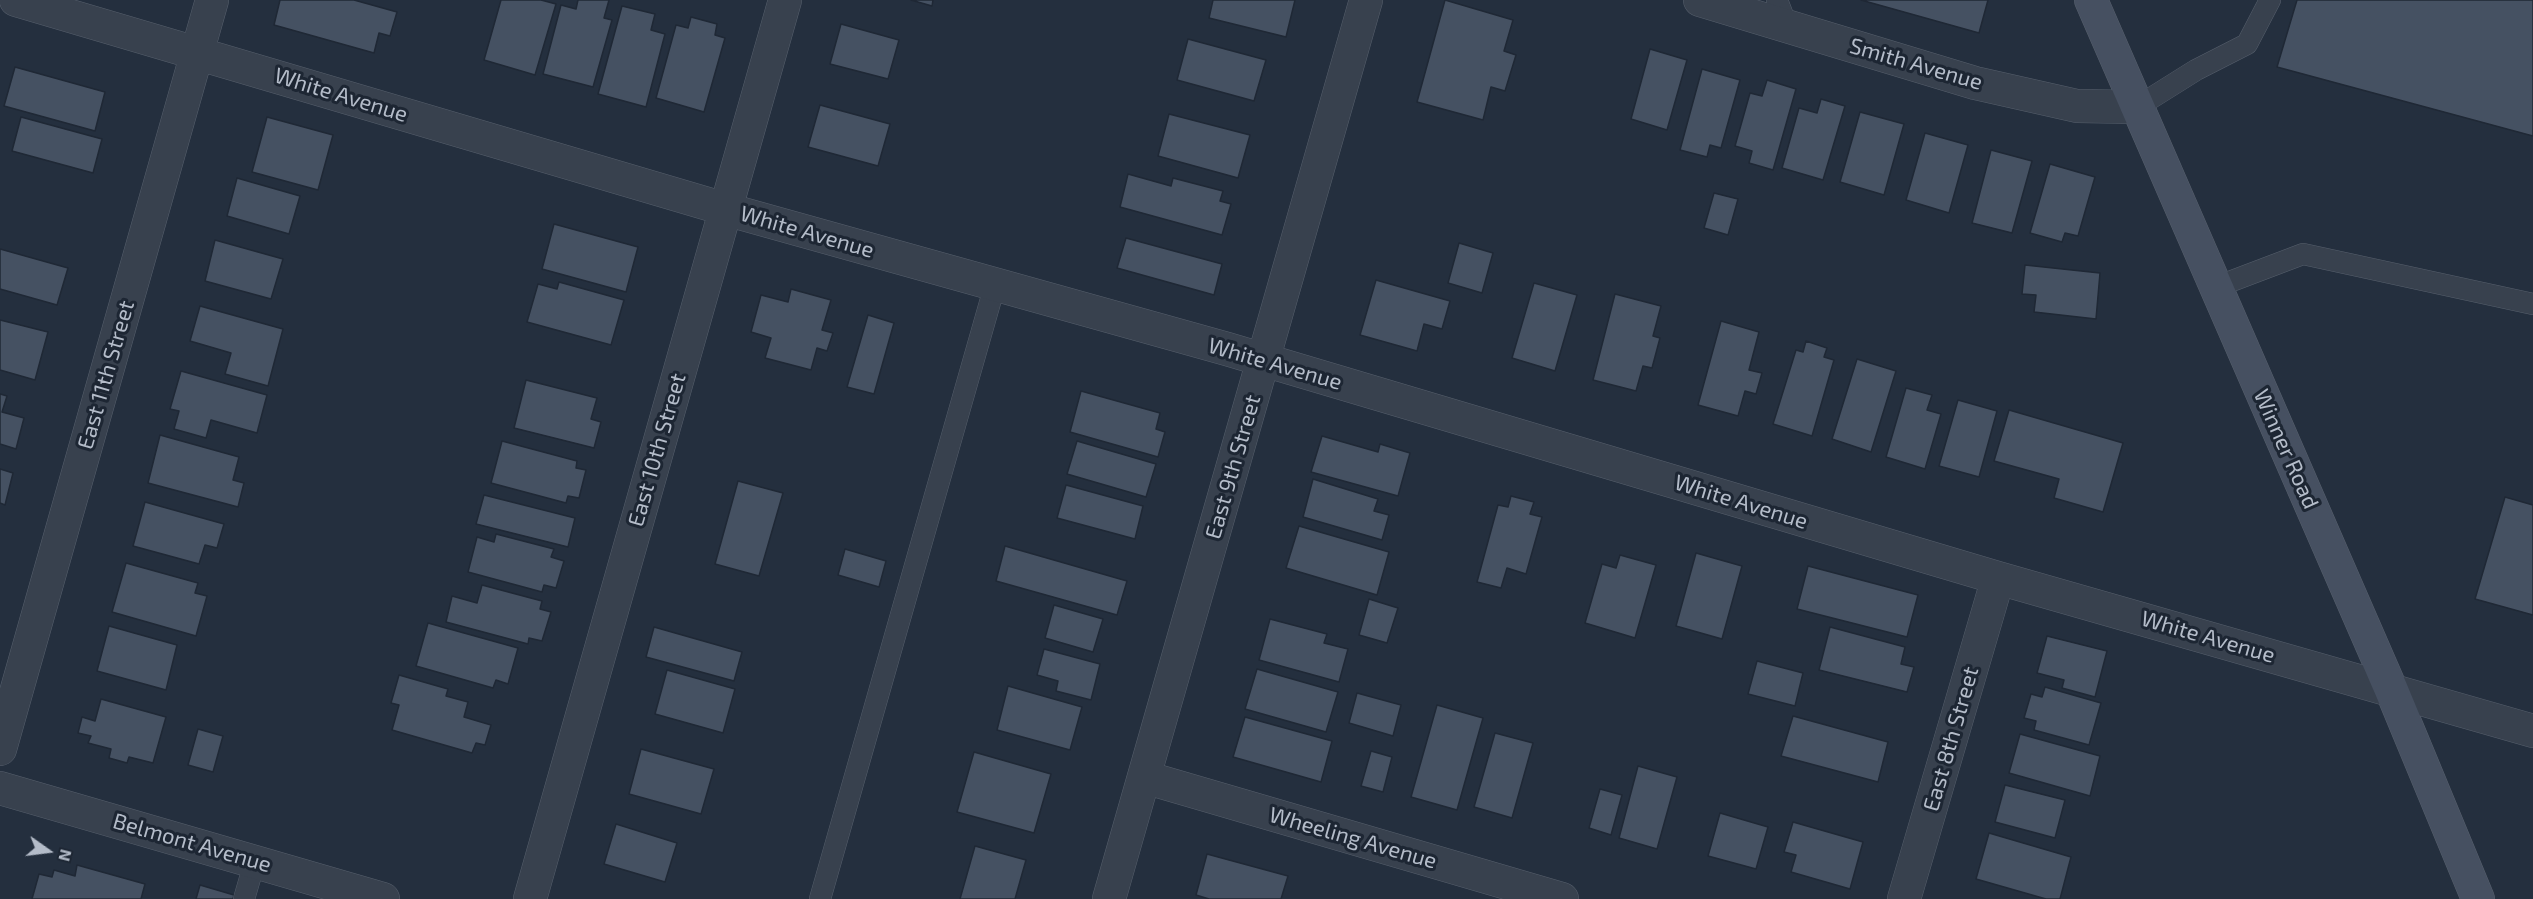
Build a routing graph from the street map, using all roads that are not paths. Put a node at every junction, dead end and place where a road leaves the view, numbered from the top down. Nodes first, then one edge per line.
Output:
1 (16, 0) edge
2 (212, 0) edge
3 (785, 0) edge
4 (1366, 0) edge
5 (1700, 0) edge
6 (2091, 0) edge
7 (2270, 0) edge
8 (1782, 13) edge
9 (197, 52) junction
10 (2137, 107) junction
11 (725, 209) junction
12 (995, 285) junction
13 (2216, 287) junction
14 (2533, 304) edge
15 (1263, 360) junction
16 (1998, 578) junction
17 (2391, 689) junction
18 (2533, 731) edge
19 (0, 749) edge
20 (1144, 777) junction
21 (0, 788) edge
22 (255, 861) junction
23 (244, 899) edge
24 (383, 899) edge
25 (530, 899) edge
26 (820, 899) edge
27 (1109, 899) edge
28 (1562, 899) edge
29 (1904, 899) edge
30 (2478, 899) edge

1 - 9 street, White Avenue
2 - 9 street, East 11th Street
3 - 11 street, East 10th Street
4 - 15 street, East 9th Street
5 - 8 street, Smith Avenue
6 - 10 main road, Winner Road
7 - 10 lane
8 - 10 street, Smith Avenue
9 - 11 street, White Avenue
9 - 19 street, East 11th Street
10 - 13 main road, Winner Road
11 - 12 street, White Avenue
11 - 25 street, East 10th Street
12 - 15 street, White Avenue
12 - 26 lane
13 - 14 lane
13 - 17 main road, Winner Road
15 - 16 street, White Avenue
15 - 20 street, East 9th Street
16 - 17 street, White Avenue
16 - 29 street, East 8th Street
17 - 18 street, White Avenue
17 - 30 main road, Winner Road
20 - 27 street, East 9th Street
20 - 28 street, Wheeling Avenue
21 - 22 street, Belmont Avenue
22 - 23 lane
22 - 24 street, Belmont Avenue

